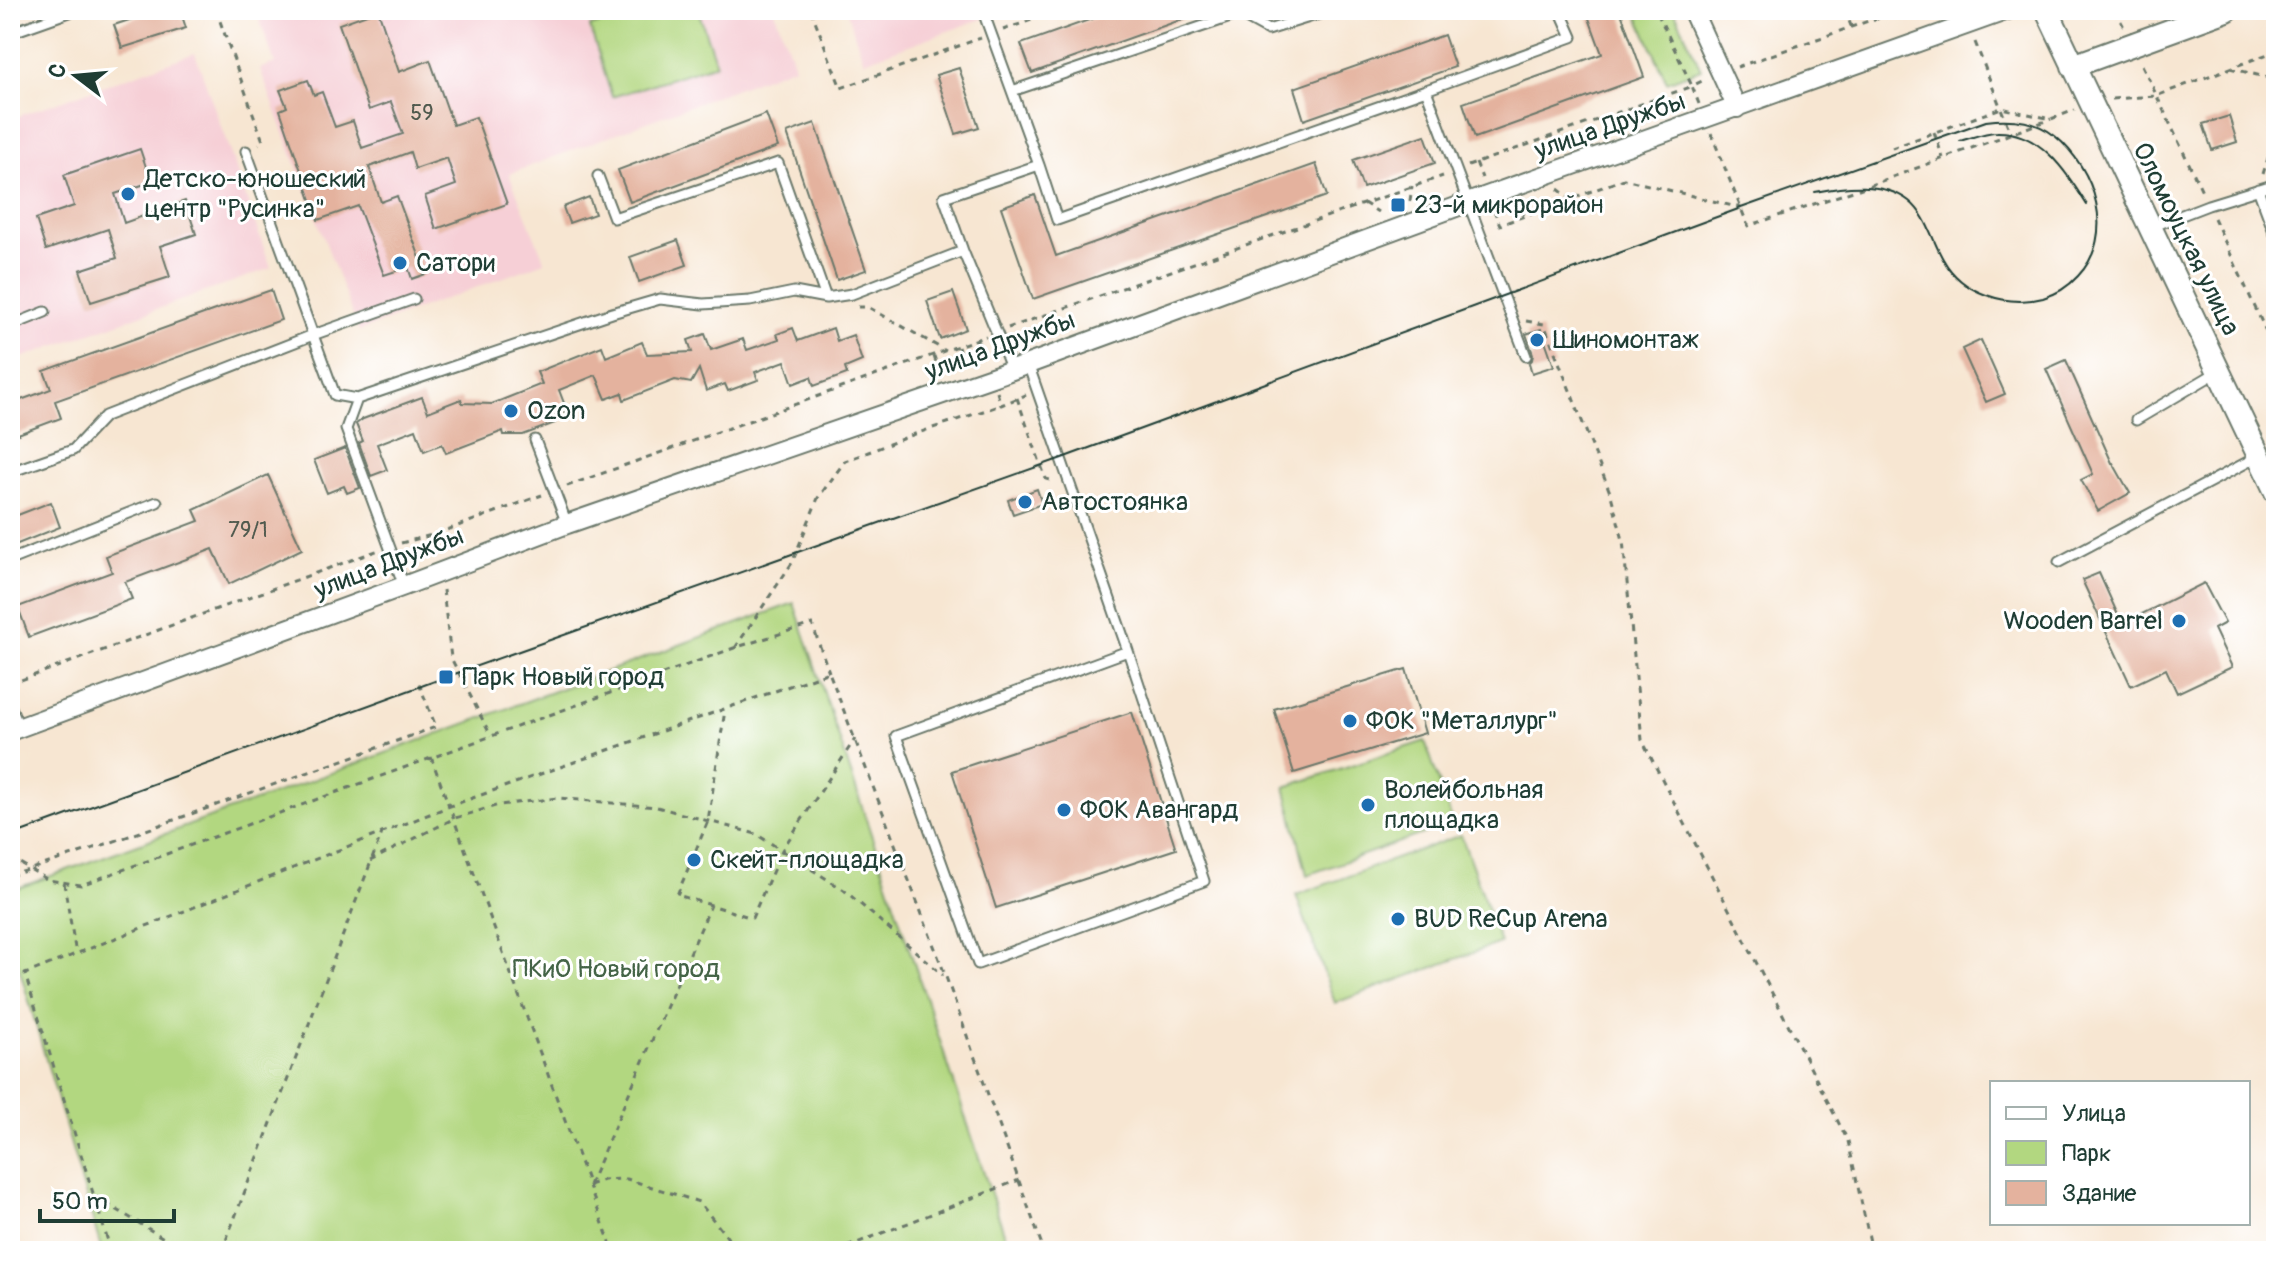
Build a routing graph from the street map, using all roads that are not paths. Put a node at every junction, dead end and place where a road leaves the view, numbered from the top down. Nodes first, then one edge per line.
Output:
1 (75, 10) edge
2 (1332, 10) edge
3 (1560, 10) edge
4 (1717, 10) edge
5 (2008, 10) edge
6 (2047, 10) edge
7 (2227, 10) edge
8 (1694, 14) edge
9 (985, 17) dead end
10 (10, 33) edge
11 (2073, 66) junction
12 (1426, 90) junction
13 (1012, 91) junction
14 (1737, 108) junction
15 (248, 150) road end
16 (1039, 165) junction
17 (598, 176) dead end
18 (2276, 184) edge
19 (2258, 189) junction
20 (1467, 203) junction
21 (2151, 227) junction
22 (2276, 237) edge
23 (963, 251) junction
24 (826, 298) junction
25 (414, 299) dead end
26 (45, 312) dead end
27 (10, 326) edge
28 (313, 335) junction
29 (1526, 356) dead end
30 (1020, 367) junction
31 (2219, 371) junction
32 (357, 399) junction
33 (2136, 420) dead end
34 (535, 440) dead end
35 (2259, 456) junction
36 (10, 472) edge
37 (2276, 492) edge
38 (157, 502) dead end
39 (567, 524) junction
40 (10, 560) edge
41 (2059, 562) dead end
42 (404, 586) junction
43 (1128, 651) junction
44 (10, 705) edge
45 (14, 729) edge

1 - 10 lane
2 - 13 lane
3 - 12 lane
4 - 8 lane
5 - 14 street, улица Дружбы
6 - 11 street, Оломоуцкая улица
7 - 11 street
8 - 14 street
9 - 13 lane
11 - 21 street, Оломоуцкая улица
12 - 16 lane
12 - 20 lane
13 - 16 lane
14 - 20 street, улица Дружбы
15 - 28 lane
16 - 23 lane
17 - 24 lane
18 - 19 lane
19 - 21 lane
19 - 22 lane
20 - 29 lane
20 - 30 street, улица Дружбы
21 - 31 street, Оломоуцкая улица
23 - 24 lane
23 - 30 lane
24 - 32 lane
25 - 28 lane
26 - 27 lane
28 - 32 lane
28 - 36 lane
30 - 39 street, улица Дружбы
30 - 43 lane
31 - 33 lane
31 - 35 street, Оломоуцкая улица
32 - 42 lane
34 - 39 lane
35 - 37 street, Оломоуцкая улица
35 - 41 lane
38 - 40 lane
39 - 42 street, улица Дружбы
42 - 45 street, улица Дружбы
43 - 43 lane
44 - 45 lane

